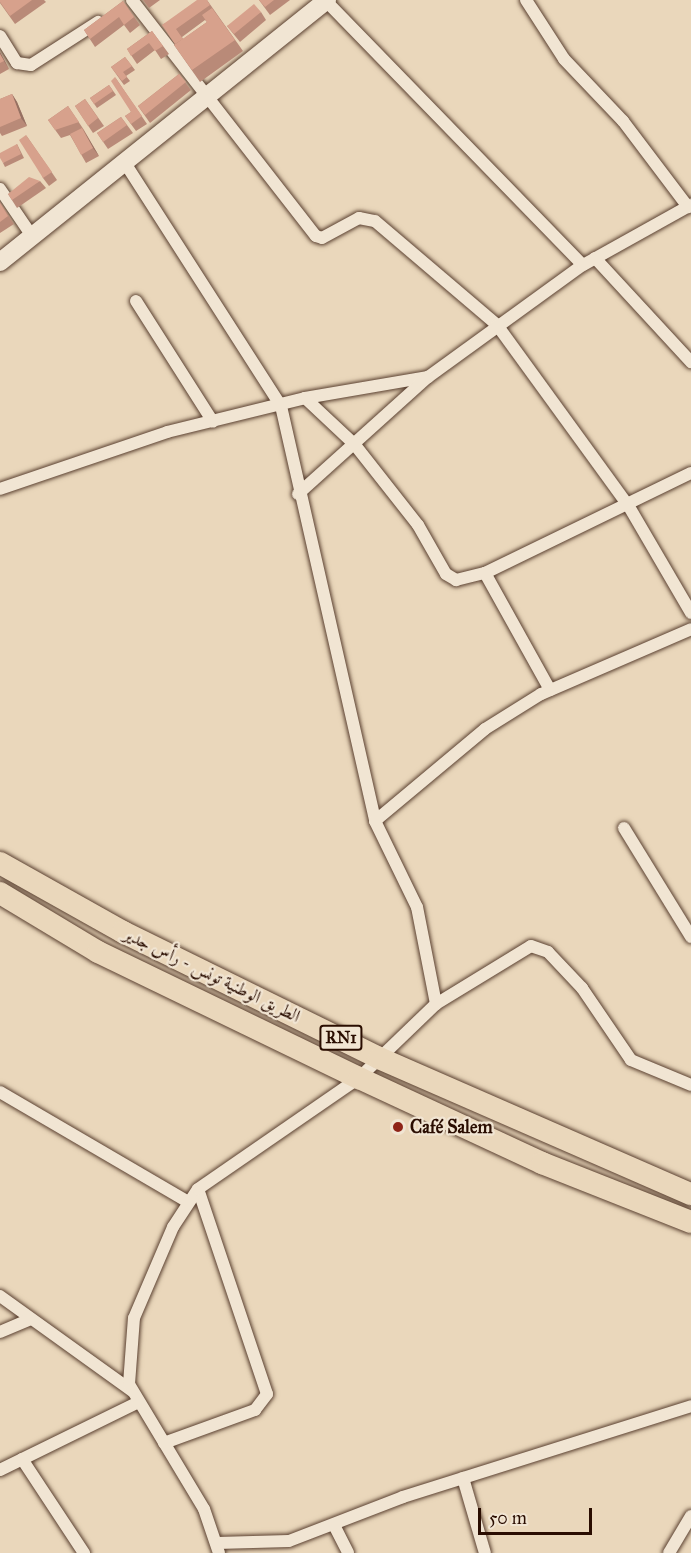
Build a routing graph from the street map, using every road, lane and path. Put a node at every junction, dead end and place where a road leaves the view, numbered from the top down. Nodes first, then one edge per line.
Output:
1 (327, 0) edge
2 (526, 0) edge
3 (124, 5) edge
4 (0, 36) edge
5 (204, 98) junction
6 (125, 163) junction
7 (0, 189) edge
8 (689, 206) edge
9 (32, 236) junction
10 (595, 258) junction
11 (0, 262) edge
12 (583, 265) junction
13 (136, 301) dead end
14 (497, 325) junction
15 (691, 362) edge
16 (428, 377) junction
17 (305, 398) junction
18 (281, 406) junction
19 (213, 422) junction
20 (356, 445) junction
21 (691, 473) edge
22 (0, 489) edge
23 (298, 494) junction
24 (628, 506) junction
25 (485, 573) junction
26 (691, 613) edge
27 (691, 628) edge
28 (550, 690) junction
29 (375, 822) junction
30 (624, 828) dead end
31 (0, 863) edge
32 (0, 893) edge
33 (691, 937) edge
34 (436, 1004) junction
35 (379, 1058) junction
36 (359, 1078) junction
37 (691, 1085) edge
38 (0, 1092) edge
39 (198, 1189) junction
40 (691, 1194) edge
41 (188, 1202) junction
42 (691, 1222) edge
43 (0, 1296) edge
44 (30, 1319) junction
45 (0, 1332) edge
46 (132, 1391) junction
47 (137, 1404) junction
48 (691, 1406) edge
49 (164, 1443) junction
50 (22, 1460) junction
51 (0, 1470) edge
52 (463, 1478) junction
53 (691, 1516) edge
54 (334, 1525) junction
55 (218, 1548) edge
56 (84, 1553) edge
57 (348, 1553) edge
58 (485, 1553) edge
59 (669, 1553) edge

1 - 5 street
1 - 12 street
2 - 8 street
3 - 4 street
3 - 5 street
5 - 6 street
5 - 14 street
6 - 9 street
6 - 18 street
7 - 9 street
8 - 10 street
9 - 11 street
10 - 12 street
10 - 15 street
12 - 14 street
13 - 19 street
14 - 16 street
14 - 24 street
16 - 17 street
16 - 20 street
17 - 18 street
17 - 20 street
18 - 19 street
18 - 23 street
19 - 22 street
20 - 23 street
20 - 25 street
21 - 24 street
23 - 29 street
24 - 25 street
24 - 26 street
25 - 28 street
27 - 28 street
28 - 29 street
29 - 34 street
30 - 33 street
31 - 35 highway, الطريق الوطنية تونس - رأس جدير / RN1
32 - 36 highway, الطريق الوطنية تونس - رأس جدير / RN1
34 - 35 street
34 - 37 street
35 - 36 street
35 - 40 highway, الطريق الوطنية تونس - رأس جدير / RN1
36 - 39 street
36 - 42 highway, الطريق الوطنية تونس - رأس جدير / RN1
38 - 41 street
39 - 41 street
39 - 49 street
41 - 46 street
43 - 44 street
44 - 45 street
44 - 46 street
46 - 47 street
47 - 49 street
47 - 50 street
48 - 52 street
49 - 55 street
50 - 51 street
50 - 56 street
52 - 54 street
52 - 58 street
53 - 59 street
54 - 55 street
54 - 57 street

